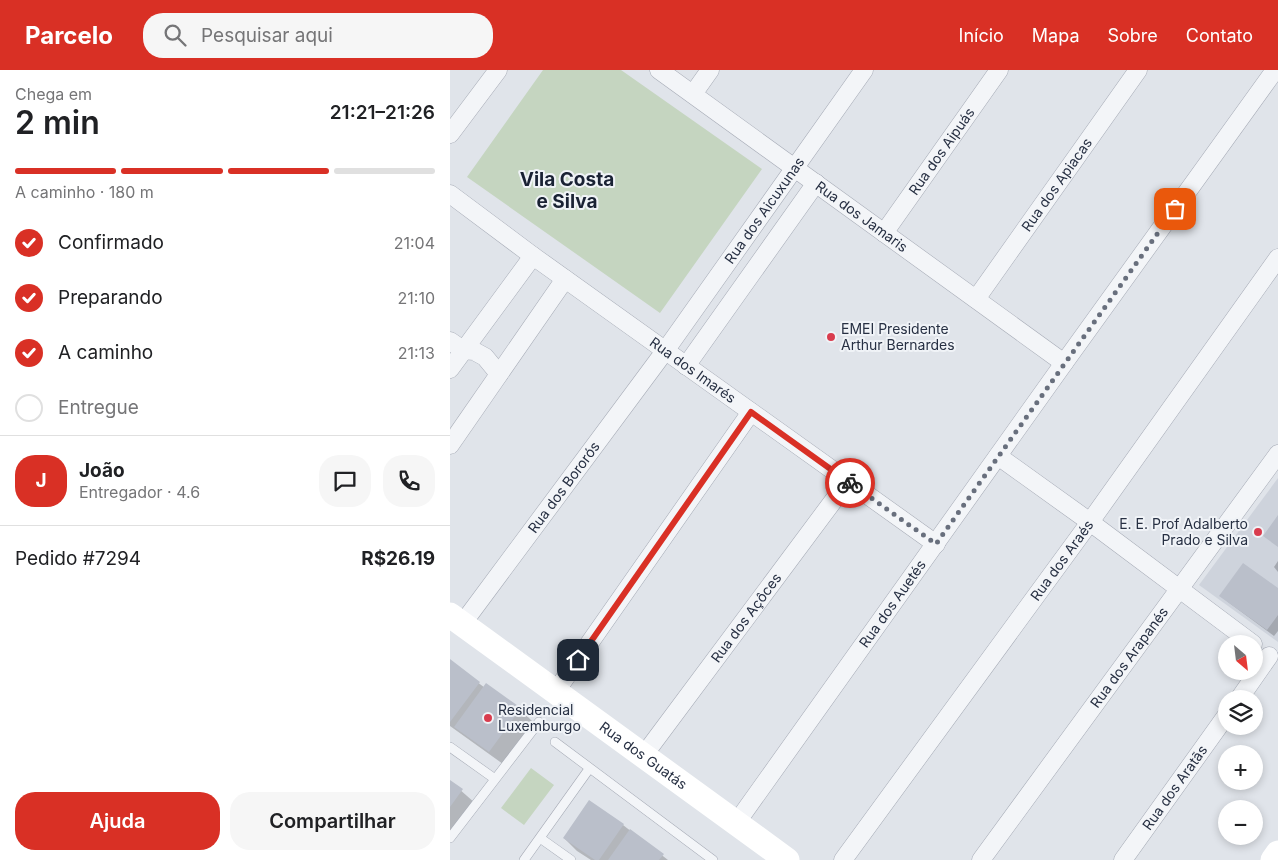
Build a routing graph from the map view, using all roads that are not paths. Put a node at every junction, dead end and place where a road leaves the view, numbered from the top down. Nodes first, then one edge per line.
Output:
1 (498, 70) edge
2 (710, 70) edge
3 (864, 70) edge
4 (999, 70) edge
5 (1138, 70) edge
6 (1275, 70) edge
7 (664, 71) edge
8 (693, 94) junction
9 (450, 134) edge
10 (795, 168) junction
11 (816, 184) junction
12 (450, 194) edge
13 (884, 233) junction
14 (533, 256) junction
15 (1278, 258) edge
16 (565, 279) junction
17 (976, 299) junction
18 (457, 346) edge
19 (665, 351) junction
20 (1064, 363) junction
21 (686, 366) junction
22 (450, 369) edge
23 (499, 374) junction
24 (751, 412) junction
25 (450, 445) edge
26 (1278, 454) edge
27 (998, 456) junction
28 (848, 481) junction
29 (1090, 522) junction
30 (936, 544) junction
31 (1179, 589) junction
32 (456, 619) edge
33 (1241, 635) edge
34 (1263, 651) edge
35 (1274, 659) edge
36 (1247, 690) edge
37 (556, 691) junction
38 (539, 722) dead end
39 (1218, 727) edge
40 (555, 742) dead end
41 (450, 747) edge
42 (644, 755) junction
43 (589, 769) junction
44 (495, 779) junction
45 (737, 822) junction
46 (450, 838) edge
47 (540, 838) junction
48 (1278, 853) edge
49 (524, 860) edge
50 (571, 860) edge
51 (713, 860) edge
52 (787, 860) edge
53 (843, 860) edge
54 (980, 860) edge
55 (1123, 860) edge
56 (1273, 860) edge

1 - 9 street
2 - 8 street
3 - 10 street, Rua dos Aicuxunas
4 - 13 street, Rua dos Aipuás
5 - 17 street, Rua dos Apiacas
6 - 20 street, Rua dos Auetés
7 - 8 street, Rua dos Jamaris
8 - 10 street, Rua dos Jamaris
10 - 11 street, Rua dos Jamaris
10 - 19 street, Rua dos Aicuxunas
11 - 13 street, Rua dos Jamaris
11 - 21 street, Rua dos Aicuxunas
12 - 14 street, Rua dos Imarés
13 - 17 street, Rua dos Jamaris
14 - 16 street, Rua dos Imarés
14 - 18 street
15 - 29 street, Rua dos Araés
16 - 19 street, Rua dos Imarés
16 - 23 street
17 - 20 street, Rua dos Jamaris
18 - 22 street
18 - 23 street
19 - 21 street, Rua dos Imarés
19 - 32 street, Rua dos Bororós
20 - 27 street, Rua dos Auetés
21 - 24 street, Rua dos Imarés
23 - 25 street
24 - 28 street, Rua dos Imarés
24 - 37 street
26 - 31 street, Rua dos Arapanés
27 - 29 street
27 - 30 street, Rua dos Auetés
28 - 30 street, Rua dos Imarés
28 - 42 street, Rua dos Açôces
29 - 31 street
29 - 53 street, Rua dos Araés
30 - 45 street, Rua dos Auetés
31 - 33 street
31 - 54 street, Rua dos Arapanés
32 - 37 street, Rua dos Guatás
34 - 35 street
35 - 36 street
37 - 42 street, Rua dos Guatás
38 - 44 lane
39 - 55 street, Rua dos Aratãs
40 - 43 lane
41 - 44 lane
42 - 45 street, Rua dos Guatás
43 - 47 lane
43 - 51 lane
44 - 46 lane
45 - 52 street, Rua dos Guatás
47 - 49 lane
47 - 50 lane
48 - 56 street

